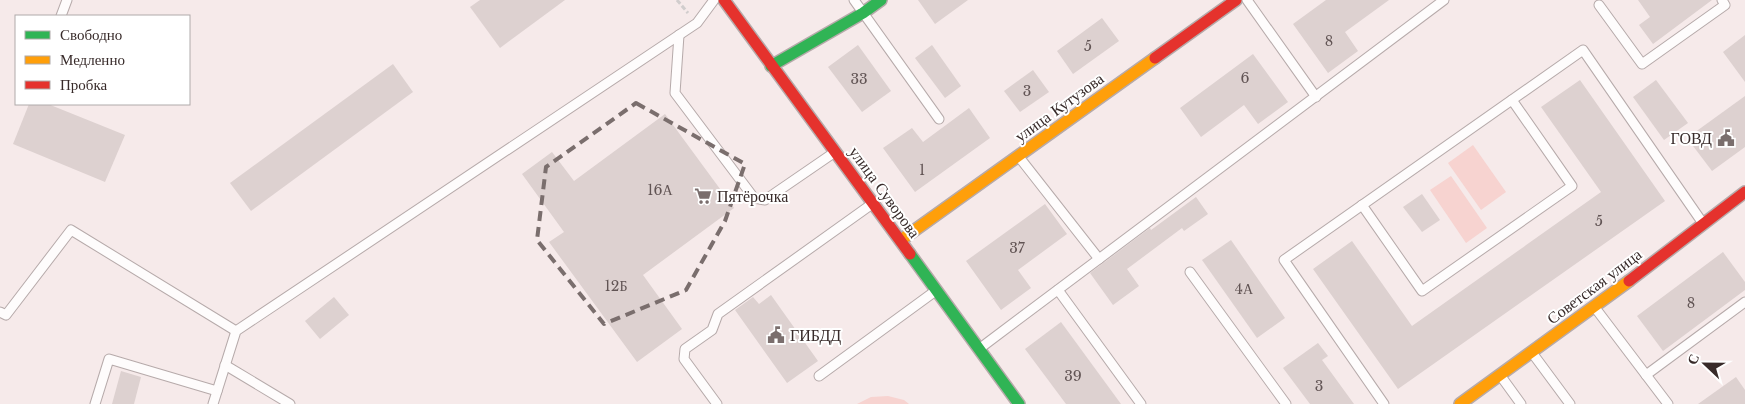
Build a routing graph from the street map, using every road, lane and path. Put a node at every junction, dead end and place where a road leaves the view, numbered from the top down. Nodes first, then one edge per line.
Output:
1 (67, 0) edge
2 (714, 0) edge
3 (724, 0) edge
4 (854, 0) edge
5 (881, 0) edge
6 (1236, 0) edge
7 (1247, 0) edge
8 (1444, 0) edge
9 (1722, 0) edge
10 (1599, 5) dead end
11 (863, 13) junction
12 (61, 15) edge
13 (678, 35) junction
14 (772, 66) junction
15 (1316, 96) junction
16 (1512, 100) junction
17 (939, 119) dead end
18 (836, 151) junction
19 (1019, 156) junction
20 (1745, 192) edge
21 (873, 203) junction
22 (1362, 205) junction
23 (1703, 224) junction
24 (901, 240) junction
25 (1099, 259) junction
26 (1190, 272) dead end
27 (937, 290) junction
28 (1058, 290) junction
29 (1745, 302) edge
30 (1594, 307) junction
31 (0, 312) edge
32 (236, 331) junction
33 (979, 349) junction
34 (1532, 352) junction
35 (225, 365) junction
36 (1500, 375) junction
37 (1646, 375) junction
38 (819, 376) dead end
39 (217, 391) junction
40 (95, 404) edge
41 (213, 404) edge
42 (290, 404) edge
43 (717, 404) edge
44 (1019, 404) edge
45 (1141, 404) edge
46 (1286, 404) edge
47 (1384, 404) edge
48 (1460, 404) edge
49 (1521, 404) edge
50 (1570, 404) edge
51 (1668, 404) edge

1 - 12 lane
2 - 13 lane
3 - 14 street, улица Суворова
4 - 11 lane
5 - 11 street
6 - 19 street, улица Кутузова
7 - 15 lane
8 - 15 lane
9 - 10 lane
11 - 14 street
11 - 17 lane
13 - 18 lane
13 - 32 lane
14 - 18 street, улица Суворова
15 - 25 lane
16 - 22 lane
16 - 22 lane
16 - 23 lane
18 - 21 street, улица Суворова
19 - 24 street, улица Кутузова
19 - 25 lane
20 - 23 street, Советская улица
21 - 24 street, улица Суворова
21 - 43 lane
22 - 47 lane
23 - 30 street, Советская улица
24 - 27 street, улица Суворова
25 - 28 lane
26 - 46 lane
27 - 33 street, улица Суворова
27 - 38 lane
28 - 33 lane
28 - 45 lane
29 - 37 lane
30 - 34 street, Советская улица
30 - 37 lane
31 - 32 lane
32 - 35 lane
33 - 44 street, улица Суворова
34 - 36 street, Советская улица
34 - 50 lane
35 - 39 lane
35 - 42 lane
36 - 48 street, Советская улица
36 - 49 lane
37 - 51 lane
39 - 40 lane
39 - 41 lane

